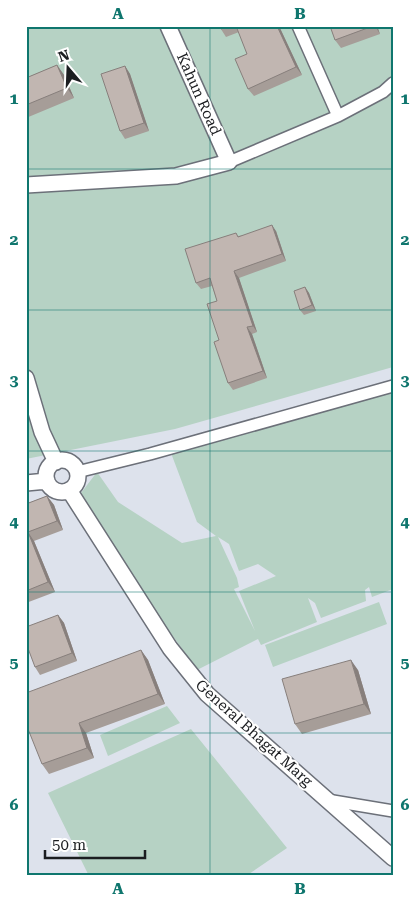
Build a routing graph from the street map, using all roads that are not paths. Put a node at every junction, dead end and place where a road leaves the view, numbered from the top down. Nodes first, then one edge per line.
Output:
1 (168, 26) edge
2 (298, 26) edge
3 (393, 82) edge
4 (388, 93) edge
5 (338, 116) junction
6 (229, 162) junction
7 (26, 185) edge
8 (26, 378) edge
9 (393, 386) edge
10 (56, 462) junction
11 (77, 472) junction
12 (47, 481) junction
13 (26, 484) edge
14 (69, 490) junction
15 (328, 800) junction
16 (393, 810) edge
17 (393, 858) edge

1 - 6 street, Kahun Road
2 - 5 street
3 - 4 street
4 - 5 street
5 - 6 street
6 - 7 street
8 - 10 street
9 - 11 street
10 - 11 street
10 - 12 street
11 - 14 street
12 - 13 street
12 - 14 street
14 - 15 street, General Bhagat Marg
15 - 16 street
15 - 17 street, General Bhagat Marg

